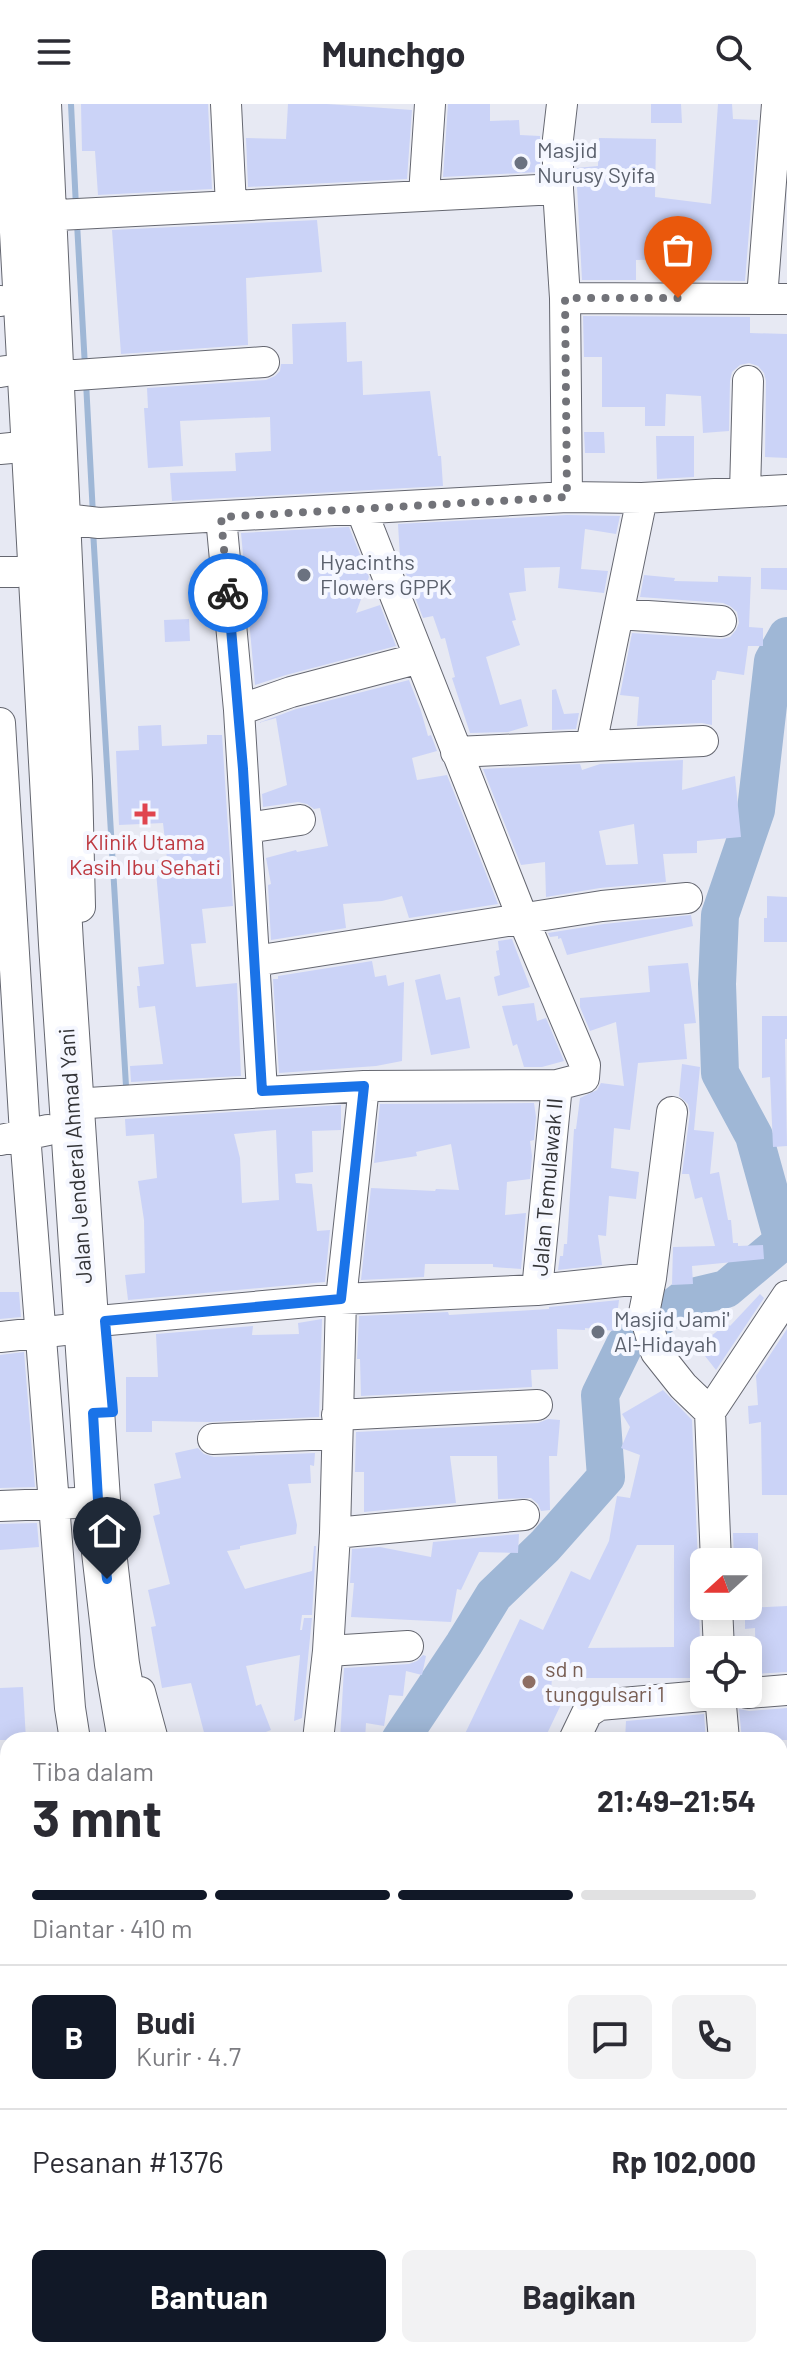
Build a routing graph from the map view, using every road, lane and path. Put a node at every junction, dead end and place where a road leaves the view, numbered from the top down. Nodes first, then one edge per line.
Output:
1 (15, 104) edge
2 (46, 104) edge
3 (226, 104) edge
4 (430, 104) edge
5 (562, 104) edge
6 (777, 104) edge
7 (558, 189) junction
8 (424, 195) junction
9 (231, 206) junction
10 (59, 216) junction
11 (0, 286) edge
12 (565, 298) junction
13 (775, 298) edge
14 (0, 301) edge
15 (264, 362) dead end
16 (44, 373) edge
17 (748, 381) dead end
18 (6, 449) edge
19 (787, 490) edge
20 (745, 492) junction
21 (567, 497) junction
22 (642, 498) junction
23 (361, 509) junction
24 (221, 517) junction
25 (69, 521) junction
26 (20, 571) edge
27 (618, 614) junction
28 (721, 621) dead end
29 (420, 658) junction
30 (239, 710) junction
31 (0, 723) edge
32 (62, 732) junction
33 (703, 741) dead end
34 (591, 745) junction
35 (456, 752) junction
36 (16, 789) junction
37 (300, 820) dead end
38 (247, 828) junction
39 (687, 898) dead end
40 (523, 919) junction
41 (37, 932) edge
42 (255, 961) junction
43 (557, 1085) junction
44 (364, 1086) junction
45 (262, 1091) junction
46 (672, 1112) dead end
47 (60, 1158) edge
48 (651, 1278) junction
49 (537, 1290) junction
50 (787, 1296) edge
51 (341, 1299) junction
52 (95, 1324) junction
53 (0, 1337) edge
54 (537, 1405) dead end
55 (710, 1412) junction
56 (81, 1425) junction
57 (337, 1425) junction
58 (213, 1439) dead end
59 (66, 1503) junction
60 (0, 1506) edge
61 (524, 1515) dead end
62 (335, 1533) junction
63 (715, 1548) edge
64 (100, 1557) junction
65 (408, 1646) dead end
66 (328, 1651) junction
67 (787, 1690) edge
68 (762, 1692) edge
69 (690, 1697) edge
70 (723, 1708) edge
71 (74, 1732) edge
72 (101, 1732) edge
73 (129, 1732) edge
74 (151, 1732) edge
75 (319, 1732) edge
76 (578, 1732) edge
77 (724, 1732) edge

1 - 10 highway
2 - 10 street
3 - 9 street
4 - 8 street
5 - 7 street
6 - 13 street
7 - 8 street
7 - 12 street
8 - 9 street
9 - 10 street
10 - 16 highway
11 - 14 highway
12 - 13 street
12 - 21 street
14 - 16 highway
15 - 16 street
16 - 18 highway
16 - 25 highway
17 - 20 street
18 - 26 highway
19 - 20 street
20 - 22 street
21 - 22 street
21 - 23 street
22 - 27 street
23 - 24 street
23 - 29 street
24 - 25 street
24 - 30 street
25 - 26 highway
25 - 32 street
26 - 32 highway, Jalan Jenderal Ahmad Yani
26 - 36 highway, Jalan Jenderal Ahmad Yani
27 - 28 street
27 - 34 street
29 - 30 street
29 - 35 street
30 - 38 street
31 - 36 street
32 - 41 highway, Jalan Jenderal Ahmad Yani
33 - 34 street
34 - 35 street
35 - 40 street
36 - 41 highway, Jalan Jenderal Ahmad Yani
37 - 38 street
38 - 42 street
39 - 40 street
40 - 42 street
40 - 43 street
41 - 47 highway, Jalan Jenderal Ahmad Yani
41 - 47 highway, Jalan Jenderal Ahmad Yani
42 - 45 street
43 - 44 street
43 - 49 street, Jalan Temulawak II
44 - 45 street
44 - 51 street
45 - 47 street
46 - 48 street
47 - 52 highway, Jalan Jenderal Ahmad Yani
48 - 49 street
48 - 55 street
49 - 51 street
50 - 55 street
51 - 52 street
51 - 57 street
52 - 53 street
52 - 56 highway, Jalan Jenderal Ahmad Yani
54 - 57 street
55 - 63 street
56 - 59 highway, Jalan Jenderal Ahmad Yani
56 - 64 highway, Jalan Jenderal Ahmad Yani
57 - 58 street
57 - 62 street
59 - 60 street
59 - 64 highway, Jalan Jenderal Ahmad Yani
61 - 62 street
62 - 66 street
64 - 71 street
64 - 72 highway, Jalan Jenderal Ahmad Yani
64 - 73 highway, Jalan Jenderal Ahmad Yani
64 - 74 street
65 - 66 street
66 - 75 street
67 - 68 street
69 - 76 street
70 - 77 street

